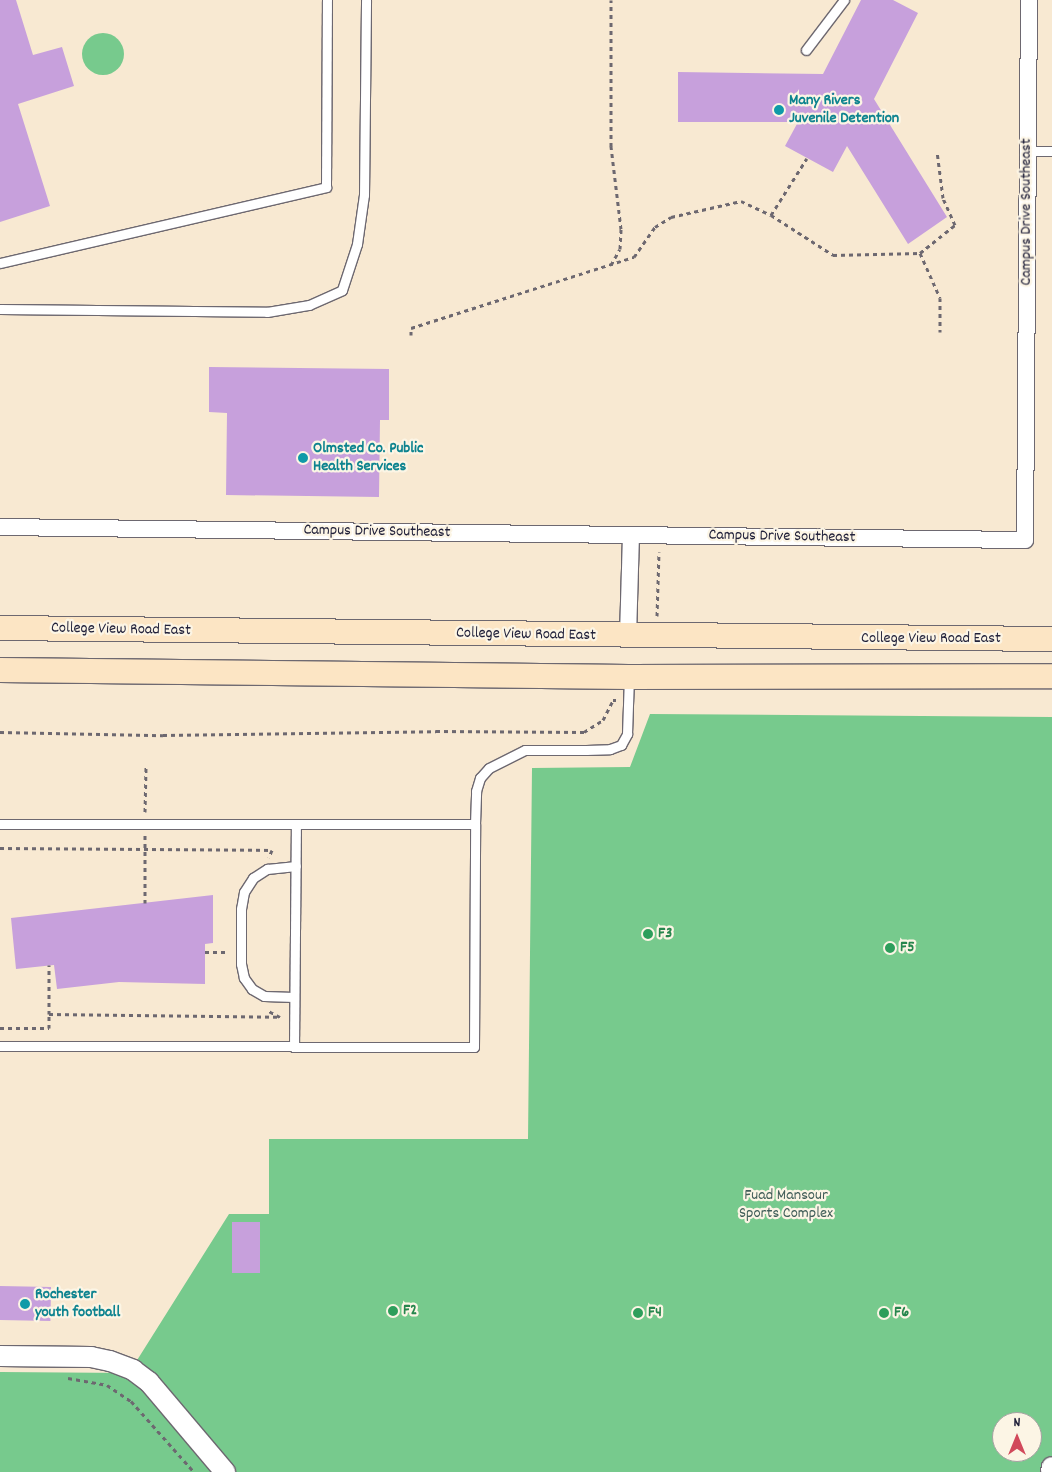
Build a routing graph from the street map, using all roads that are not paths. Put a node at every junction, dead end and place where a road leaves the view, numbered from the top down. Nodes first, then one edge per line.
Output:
1 (327, 0) edge
2 (366, 0) edge
3 (844, 0) edge
4 (1029, 0) edge
5 (806, 50) dead end
6 (1028, 151) junction
7 (1052, 151) edge
8 (0, 263) edge
9 (0, 309) edge
10 (0, 527) edge
11 (631, 536) junction
12 (0, 628) edge
13 (628, 636) junction
14 (1052, 639) edge
15 (0, 670) edge
16 (1052, 676) edge
17 (629, 688) junction
18 (0, 824) edge
19 (296, 824) junction
20 (475, 824) junction
21 (296, 866) junction
22 (294, 997) junction
23 (0, 1046) edge
24 (294, 1047) junction
25 (0, 1356) edge
26 (1052, 1468) edge
27 (225, 1472) edge
28 (1050, 1472) edge

1 - 8 lane
2 - 9 lane
3 - 5 lane
4 - 6 street, Campus Drive Southeast
6 - 7 lane
6 - 11 street, Campus Drive Southeast
10 - 11 street, Campus Drive Southeast
11 - 13 street
12 - 13 main road, College View Road East
13 - 14 main road, College View Road East
15 - 17 main road
16 - 17 main road
17 - 20 lane
18 - 19 lane
19 - 20 lane
19 - 21 lane
20 - 24 lane
21 - 22 lane
21 - 22 lane
22 - 24 lane
23 - 24 lane
25 - 27 street
26 - 28 street

